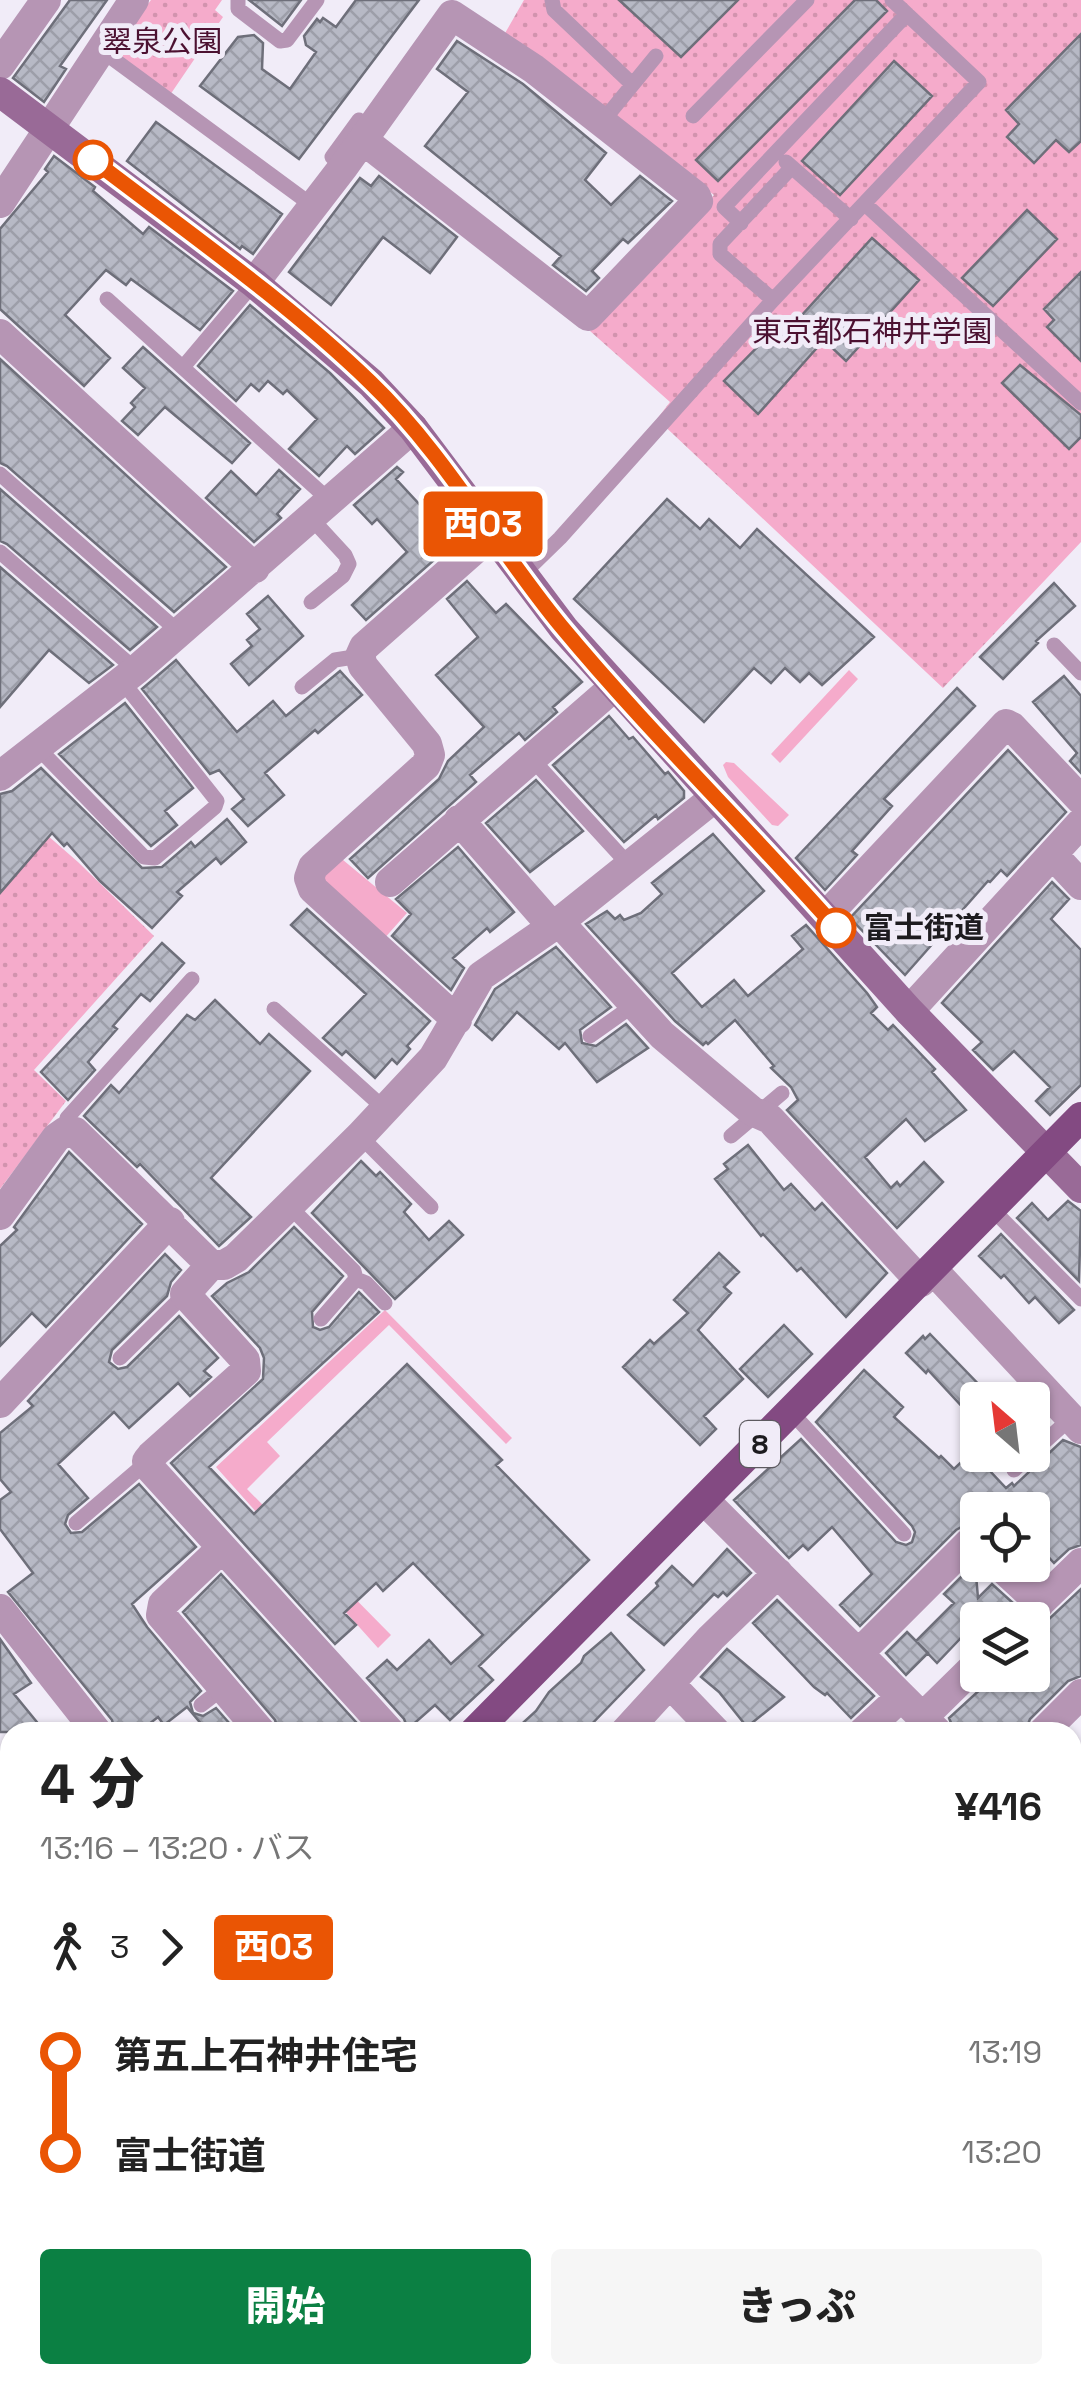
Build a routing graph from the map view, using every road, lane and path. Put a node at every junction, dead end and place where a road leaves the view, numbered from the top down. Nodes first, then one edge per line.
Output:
1 (46, 0) edge
2 (134, 0) edge
3 (238, 0) edge
4 (317, 0) edge
5 (446, 0) edge
6 (552, 0) edge
7 (807, 0) edge
8 (892, 0) edge
9 (907, 14) junction
10 (101, 50) junction
11 (656, 56) dead end
12 (0, 65) edge
13 (632, 84) junction
14 (0, 92) edge
15 (693, 116) dead end
16 (602, 122) junction
17 (50, 127) junction
18 (363, 140) junction
19 (776, 153) junction
20 (344, 166) junction
21 (792, 167) junction
22 (0, 204) edge
23 (865, 204) junction
24 (313, 206) junction
25 (850, 219) junction
26 (740, 223) junction
27 (254, 282) junction
28 (107, 300) dead end
29 (773, 300) junction
30 (0, 334) edge
31 (184, 366) junction
32 (1081, 404) edge
33 (413, 428) junction
34 (0, 474) edge
35 (319, 508) junction
36 (491, 535) junction
37 (0, 552) edge
38 (255, 568) junction
39 (521, 576) junction
40 (310, 602) dead end
41 (179, 632) junction
42 (1054, 644) dead end
43 (360, 656) junction
44 (1081, 674) edge
45 (129, 676) junction
46 (615, 686) junction
47 (302, 687) dead end
48 (36, 746) junction
49 (531, 758) junction
50 (0, 776) edge
51 (714, 798) junction
52 (1081, 800) edge
53 (459, 820) junction
54 (1081, 823) edge
55 (1054, 856) junction
56 (630, 866) junction
57 (390, 882) dead end
58 (1081, 885) edge
59 (826, 916) junction
60 (556, 924) junction
61 (192, 979) dead end
62 (635, 1004) junction
63 (274, 1008) dead end
64 (909, 1010) junction
65 (457, 1020) junction
66 (590, 1036) dead end
67 (782, 1093) dead end
68 (386, 1110) junction
69 (758, 1114) junction
70 (1081, 1117) edge
71 (66, 1130) junction
72 (360, 1136) junction
73 (731, 1136) dead end
74 (1046, 1153) junction
75 (1081, 1188) edge
76 (289, 1206) junction
77 (432, 1206) dead end
78 (992, 1209) junction
79 (0, 1215) edge
80 (170, 1222) junction
81 (211, 1265) junction
82 (927, 1276) junction
83 (356, 1279) junction
84 (185, 1294) junction
85 (1081, 1299) edge
86 (385, 1304) dead end
87 (321, 1319) dead end
88 (120, 1358) dead end
89 (0, 1403) edge
90 (791, 1412) junction
91 (1076, 1423) edge
92 (1050, 1441) edge
93 (148, 1466) junction
94 (704, 1500) junction
95 (76, 1522) dead end
96 (904, 1534) dead end
97 (222, 1548) junction
98 (960, 1551) edge
99 (1081, 1562) edge
100 (778, 1572) junction
101 (1040, 1602) edge
102 (0, 1608) edge
103 (858, 1653) junction
104 (960, 1679) edge
105 (671, 1685) junction
106 (1081, 1694) edge
107 (920, 1716) edge
108 (89, 1722) edge
109 (247, 1722) edge
110 (381, 1722) edge
111 (484, 1722) edge
112 (635, 1722) edge
113 (706, 1722) edge
114 (1053, 1722) edge

1 - 12 street
2 - 10 street
3 - 4 lane
5 - 20 lane
6 - 13 lane
7 - 15 lane
8 - 9 lane
9 - 19 lane
9 - 23 lane
10 - 17 street
10 - 24 lane
11 - 13 lane
13 - 16 lane
14 - 17 street
16 - 18 street
16 - 18 street
17 - 22 street
17 - 27 street
18 - 20 street
19 - 21 lane
19 - 26 lane
20 - 24 street
21 - 25 lane
21 - 26 lane
23 - 25 lane
23 - 32 lane
24 - 27 street
25 - 29 lane
26 - 29 lane
27 - 31 lane
27 - 33 street
28 - 31 lane
29 - 39 lane
30 - 38 street
31 - 35 lane
33 - 35 street
33 - 36 street
34 - 41 lane
35 - 38 street
35 - 40 lane
36 - 39 street
36 - 43 street
37 - 45 lane
38 - 41 street
39 - 46 street
41 - 45 street
42 - 44 lane
43 - 47 lane
43 - 65 street
45 - 48 street
45 - 48 lane
46 - 49 street
46 - 51 street
48 - 50 street
49 - 53 street
49 - 56 lane
51 - 56 street
51 - 59 street
52 - 59 street
53 - 57 street
53 - 60 street
54 - 55 street
55 - 58 street
55 - 64 street
56 - 60 street
59 - 64 street
60 - 62 street
60 - 65 street
61 - 71 lane
62 - 66 lane
62 - 69 street
63 - 68 lane
64 - 74 street
65 - 68 street
67 - 69 lane
68 - 72 street
69 - 73 lane
69 - 82 street
70 - 74 main road, 8
71 - 79 street
71 - 80 street
72 - 76 street
72 - 77 lane
74 - 75 street
74 - 78 main road, 8
76 - 81 street
76 - 83 lane
78 - 82 main road, 8
78 - 85 lane
80 - 81 street
80 - 89 street
81 - 84 street
82 - 90 main road, 8
82 - 91 street
83 - 86 lane
83 - 87 lane
84 - 88 lane
84 - 93 street
90 - 94 main road, 8
90 - 96 lane
91 - 92 lane
93 - 95 lane
93 - 97 street
94 - 100 street
94 - 111 main road, 8
97 - 109 street
97 - 110 street
98 - 103 street
99 - 101 street
100 - 103 street
100 - 105 street
102 - 108 street
103 - 107 street
104 - 107 street
105 - 112 street
105 - 113 street
106 - 114 street

